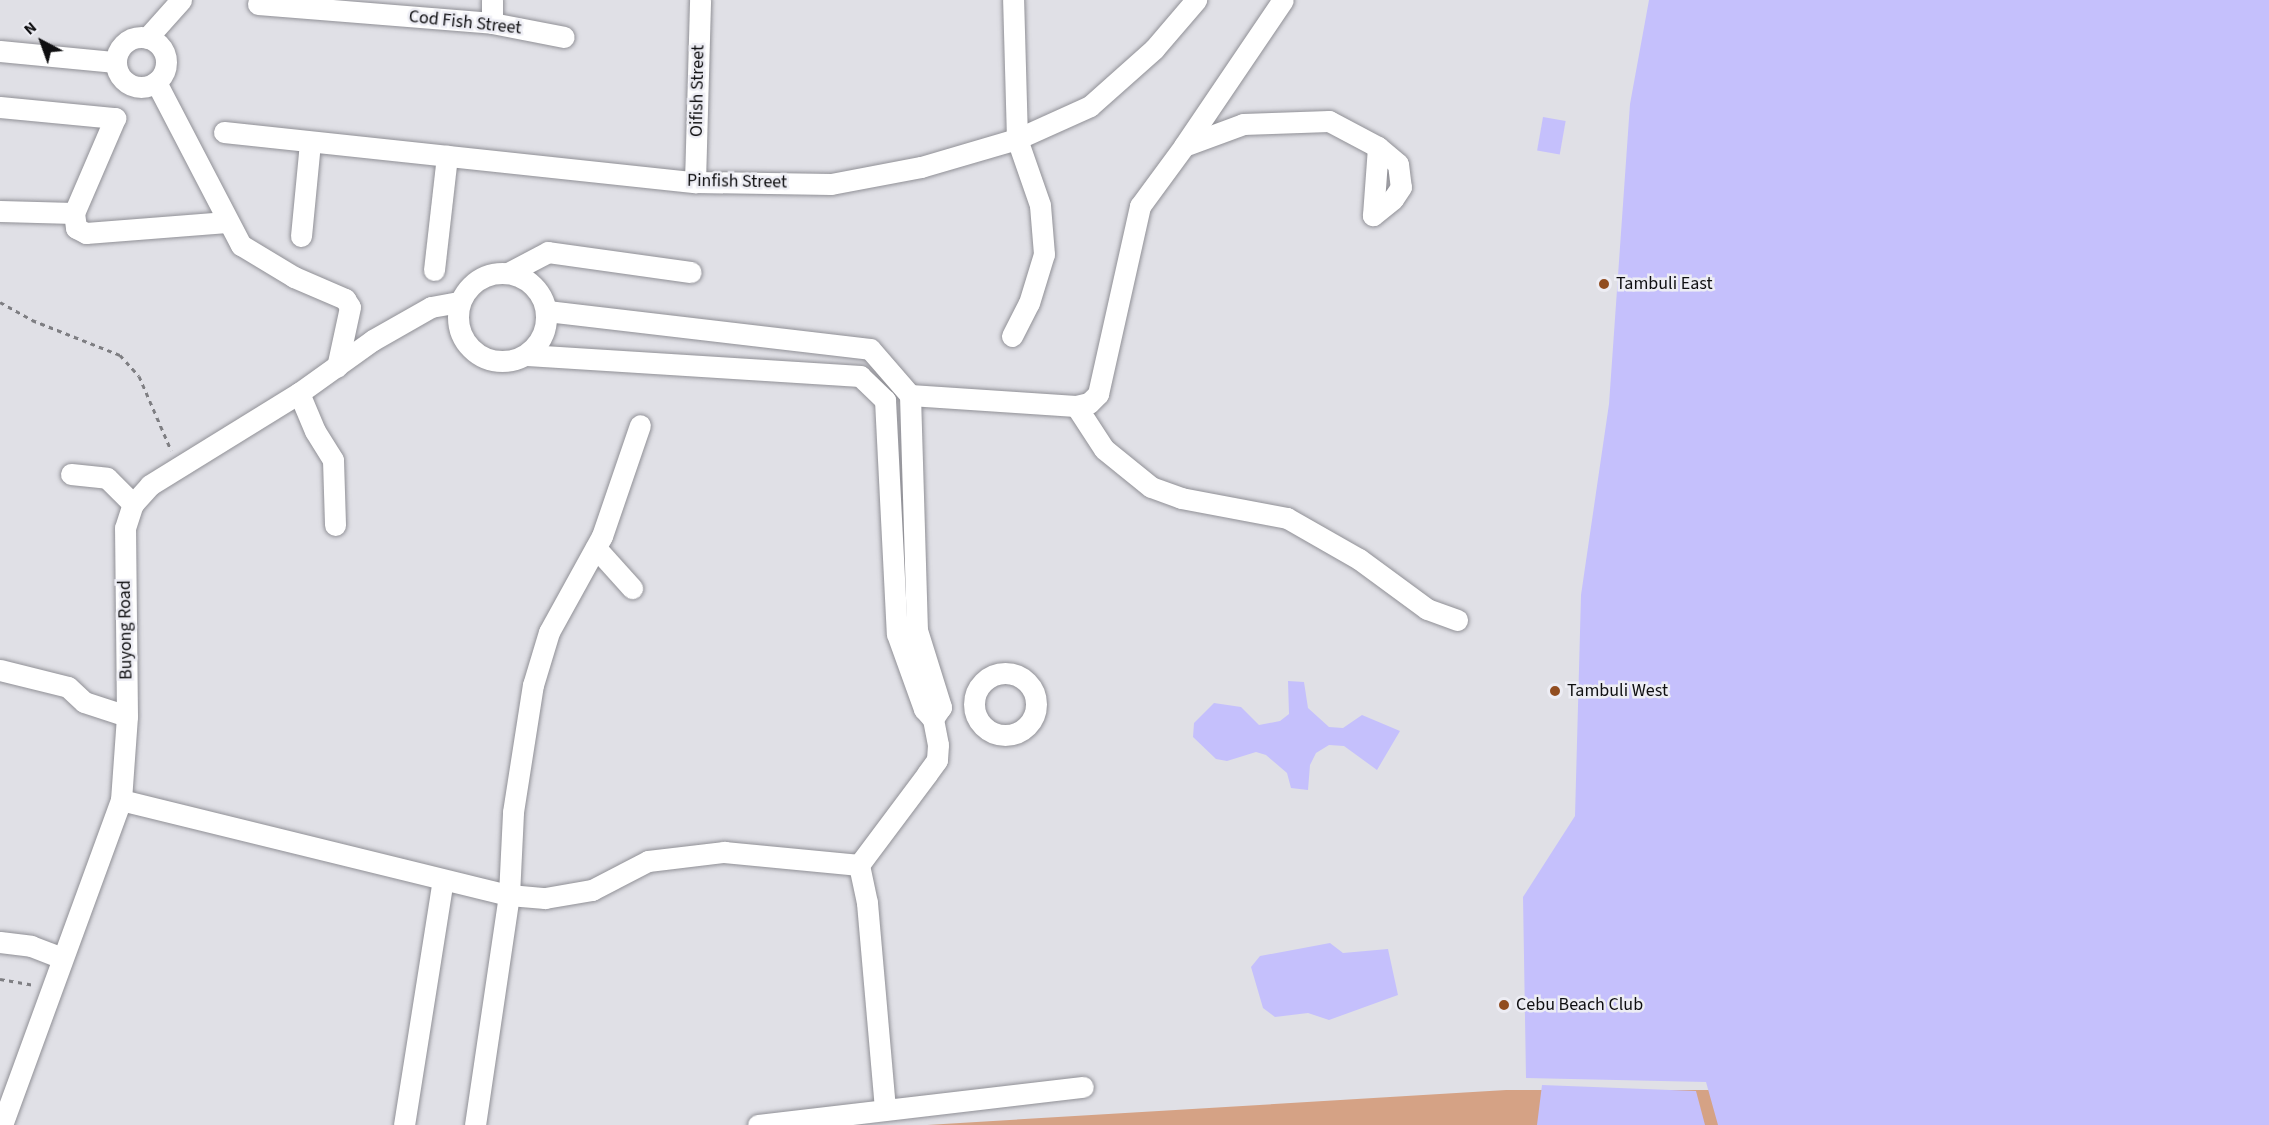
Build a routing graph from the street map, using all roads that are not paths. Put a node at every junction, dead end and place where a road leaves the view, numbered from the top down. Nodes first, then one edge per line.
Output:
1 (492, 0) edge
2 (700, 0) edge
3 (1013, 0) edge
4 (1196, 0) edge
5 (1282, 0) edge
6 (178, 4) edge
7 (258, 4) dead end
8 (492, 23) junction
9 (564, 37) dead end
10 (153, 42) junction
11 (0, 51) edge
12 (115, 62) junction
13 (156, 82) junction
14 (0, 107) edge
15 (224, 132) dead end
16 (1017, 139) junction
17 (310, 142) junction
18 (1184, 146) junction
19 (1378, 147) dead end
20 (447, 156) junction
21 (695, 182) junction
22 (0, 211) edge
23 (74, 213) junction
24 (227, 222) junction
25 (301, 236) dead end
26 (434, 270) dead end
27 (691, 272) dead end
28 (508, 273) junction
29 (460, 302) junction
30 (547, 311) junction
31 (1012, 336) dead end
32 (862, 348) junction
33 (527, 355) junction
34 (337, 367) junction
35 (860, 376) junction
36 (299, 393) junction
37 (910, 395) junction
38 (1076, 406) junction
39 (640, 425) dead end
40 (71, 474) dead end
41 (133, 504) junction
42 (334, 525) dead end
43 (596, 548) junction
44 (632, 588) dead end
45 (1457, 620) dead end
46 (907, 632) junction
47 (0, 670) edge
48 (973, 707) dead end
49 (933, 712) junction
50 (127, 716) junction
51 (121, 800) junction
52 (859, 865) junction
53 (443, 880) junction
54 (509, 895) junction
55 (0, 942) edge
56 (62, 958) junction
57 (1083, 1087) dead end
58 (885, 1107) junction
59 (2, 1125) edge
60 (404, 1125) edge
61 (474, 1125) edge
62 (758, 1125) edge

1 - 8 street
2 - 21 street, Oifish Street
3 - 16 street
4 - 16 street, Pinfish Street
5 - 18 street
6 - 10 street
7 - 8 street, Cod Fish Street
8 - 9 street, Cod Fish Street
10 - 12 street
10 - 13 street
11 - 12 street
12 - 13 street
13 - 24 street
14 - 23 street
15 - 17 street, Pinfish Street
16 - 21 street, Pinfish Street
16 - 31 street
17 - 20 street, Pinfish Street
17 - 25 street
18 - 19 street
18 - 38 street
20 - 21 street, Pinfish Street
20 - 26 street
22 - 23 street
23 - 24 street
24 - 34 street
27 - 28 street
28 - 29 street
28 - 30 street
29 - 33 street
29 - 34 street, Buyong Road
30 - 32 street
30 - 33 street
32 - 35 street
32 - 37 street
33 - 35 street
34 - 36 street, Buyong Road
35 - 46 street
36 - 41 street, Buyong Road
36 - 42 street
37 - 38 street
37 - 46 street
38 - 45 street
39 - 43 street
40 - 41 street
41 - 50 street, Buyong Road
43 - 44 street
43 - 54 street
46 - 49 street
47 - 50 street
48 - 49 street
49 - 52 street
50 - 51 street, Buyong Road
51 - 53 street
51 - 56 street, Buyong Road
52 - 54 street
52 - 58 street
53 - 54 street
53 - 60 street
54 - 61 street
55 - 56 street
56 - 59 street, Buyong Road
57 - 58 street
58 - 62 street

